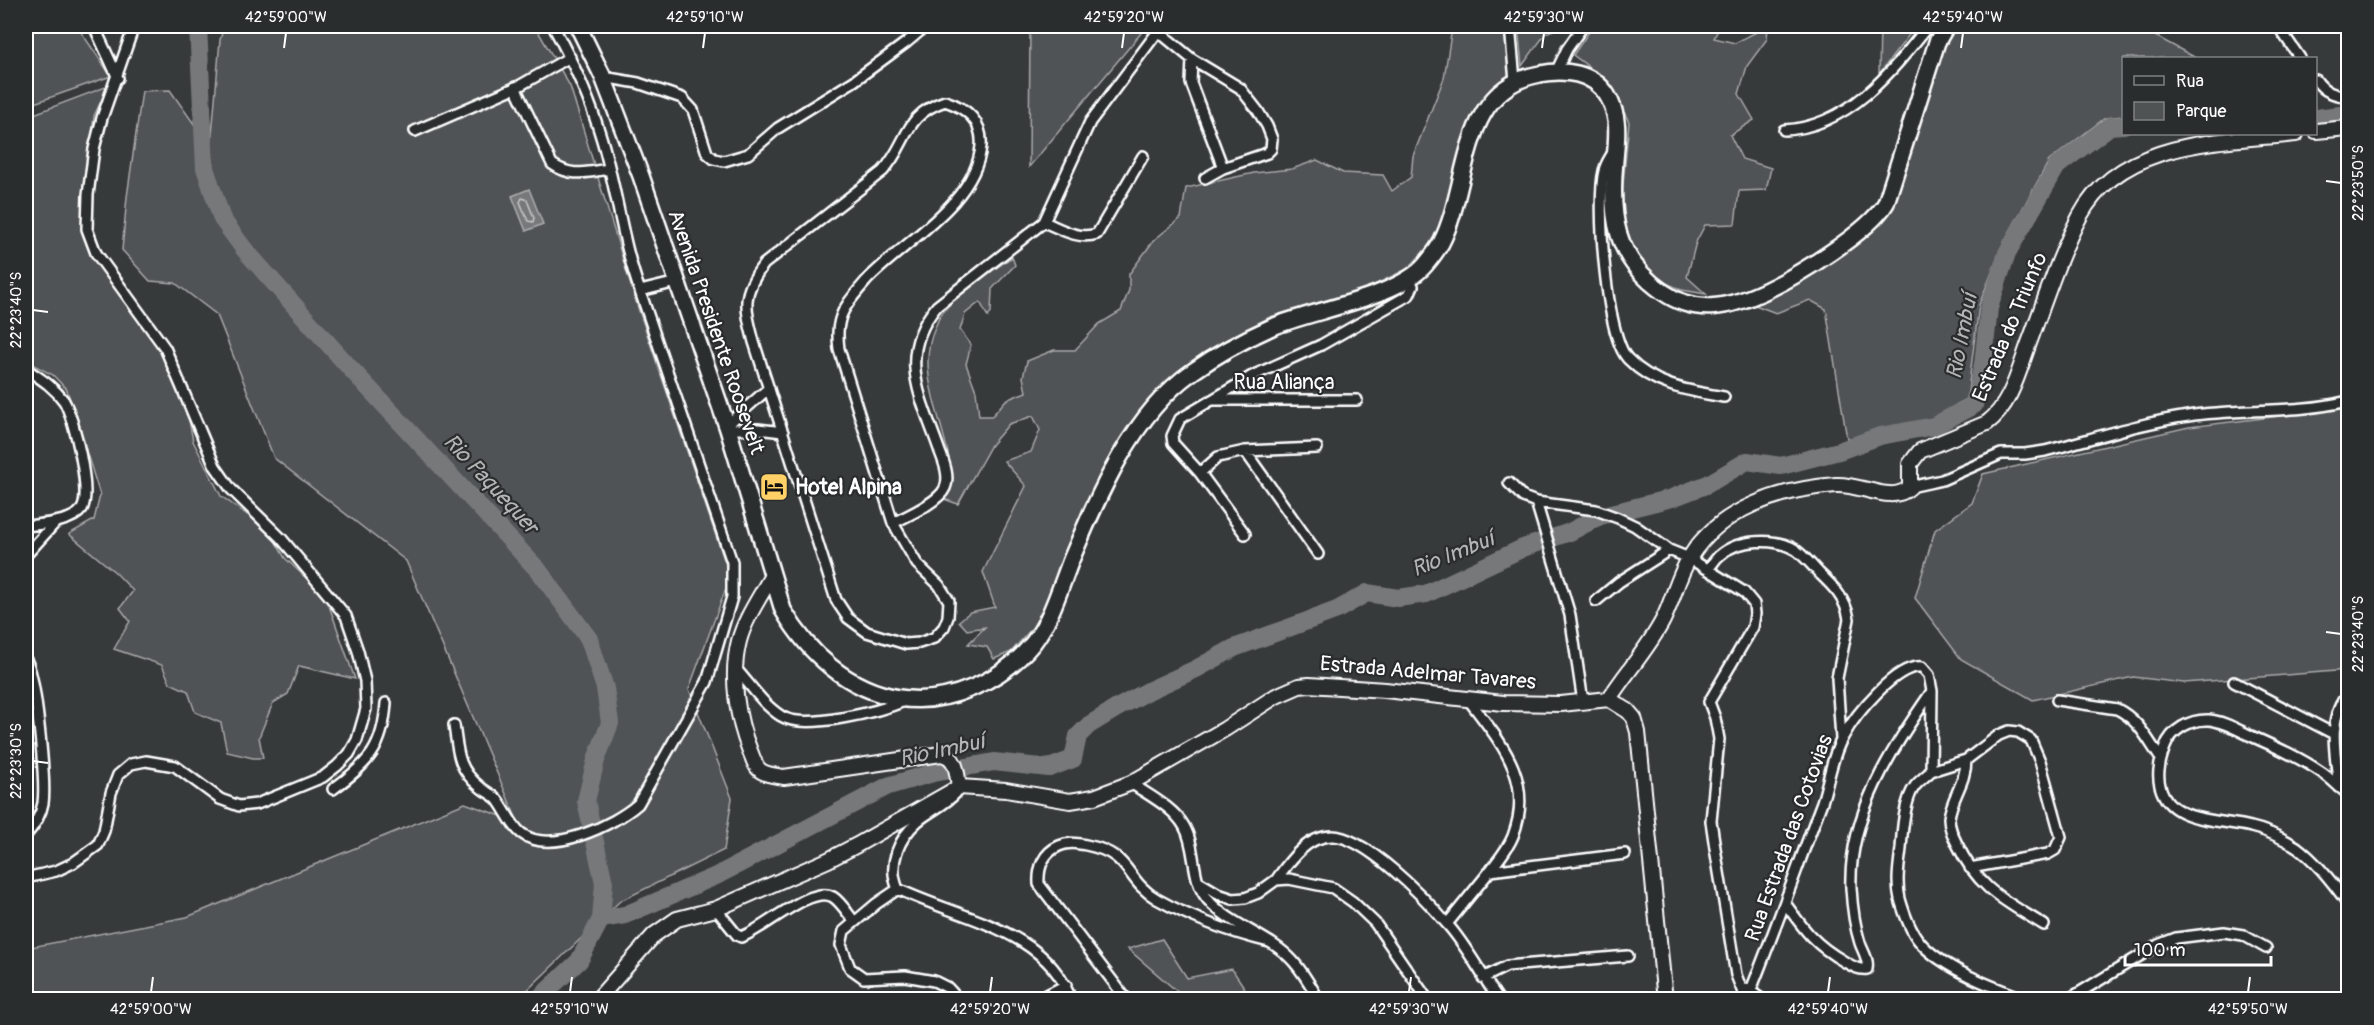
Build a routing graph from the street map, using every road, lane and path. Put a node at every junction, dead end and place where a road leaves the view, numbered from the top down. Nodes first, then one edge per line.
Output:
1 (94, 26) edge
2 (134, 26) edge
3 (553, 26) edge
4 (579, 26) edge
5 (926, 26) edge
6 (1510, 26) edge
7 (1583, 26) edge
8 (1928, 26) edge
9 (1946, 26) edge
10 (2278, 26) edge
11 (1160, 28) edge
12 (570, 57) junction
13 (2299, 57) edge
14 (1192, 59) junction
15 (1556, 72) junction
16 (603, 77) junction
17 (118, 78) junction
18 (1515, 81) junction
19 (2317, 81) edge
20 (515, 87) junction
21 (2349, 97) edge
22 (2349, 128) edge
23 (1784, 130) dead end
24 (415, 131) dead end
25 (2317, 131) edge
26 (2288, 135) edge
27 (1616, 144) junction
28 (1143, 156) dead end
29 (1223, 168) junction
30 (609, 169) junction
31 (1206, 178) dead end
32 (1044, 222) junction
33 (1408, 278) junction
34 (677, 282) junction
35 (640, 291) junction
36 (26, 369) edge
37 (769, 388) junction
38 (1724, 397) dead end
39 (1211, 400) junction
40 (1357, 400) dead end
41 (2349, 402) edge
42 (727, 427) junction
43 (783, 432) junction
44 (1317, 448) dead end
45 (1245, 451) junction
46 (1200, 473) junction
47 (1509, 483) dead end
48 (1910, 487) junction
49 (1536, 502) junction
50 (55, 523) junction
51 (893, 523) junction
52 (26, 526) edge
53 (1245, 534) dead end
54 (1669, 550) junction
55 (1318, 554) dead end
56 (26, 555) edge
57 (1689, 558) junction
58 (1708, 569) junction
59 (772, 575) junction
60 (1596, 601) dead end
61 (26, 660) edge
62 (736, 669) junction
63 (2234, 682) dead end
64 (1932, 691) junction
65 (2349, 694) edge
66 (1468, 699) junction
67 (1609, 699) junction
68 (908, 700) junction
69 (2057, 700) dead end
70 (1583, 702) junction
71 (386, 703) dead end
72 (454, 725) dead end
73 (2334, 734) junction
74 (1841, 739) junction
75 (2161, 759) junction
76 (1966, 760) junction
77 (338, 766) junction
78 (1931, 771) junction
79 (352, 776) junction
80 (958, 782) junction
81 (1131, 783) junction
82 (2339, 787) junction
83 (333, 789) dead end
84 (2349, 794) edge
85 (26, 835) edge
86 (1625, 854) dead end
87 (1970, 868) junction
88 (1490, 871) junction
89 (26, 878) edge
90 (1276, 880) junction
91 (1199, 882) junction
92 (898, 889) junction
93 (1785, 903) junction
94 (2349, 904) edge
95 (716, 909) junction
96 (854, 921) junction
97 (1448, 924) junction
98 (2044, 925) dead end
99 (1269, 942) junction
100 (2266, 948) dead end
101 (1628, 956) dead end
102 (1483, 978) junction
103 (1066, 985) junction
104 (1739, 987) junction
105 (1751, 990) junction
106 (597, 999) edge
107 (959, 999) edge
108 (1037, 999) edge
109 (1071, 999) edge
110 (1127, 999) edge
111 (1319, 999) edge
112 (1428, 999) edge
113 (1499, 999) edge
114 (1665, 999) edge
115 (1746, 999) edge
116 (1762, 999) edge
117 (2028, 999) edge
118 (2067, 999) edge

1 - 17 street
2 - 17 street
3 - 12 street
4 - 16 main road, Avenida Presidente Roosevelt
5 - 16 street
6 - 18 street
7 - 15 street
8 - 23 street
9 - 27 main road
10 - 13 street
11 - 14 street
11 - 32 street
12 - 20 street
12 - 30 street
14 - 29 street
14 - 29 street
15 - 18 main road, Avenida Presidente Roosevelt
15 - 27 main road
16 - 34 main road, Avenida Presidente Roosevelt
17 - 77 street
18 - 33 main road, Avenida Presidente Roosevelt
19 - 21 street
20 - 24 street
20 - 30 street
22 - 25 street
26 - 48 street, Estrada do Triunfo
27 - 38 street
28 - 32 street
29 - 31 street
30 - 35 street
32 - 51 street
33 - 39 street
33 - 68 main road, Avenida Presidente Roosevelt
34 - 35 street
34 - 42 main road, Avenida Presidente Roosevelt
35 - 72 street
36 - 50 street
37 - 42 street
37 - 43 street
37 - 51 street
39 - 40 street, Rua Aliança
39 - 46 street
41 - 48 street
42 - 43 street
42 - 59 main road, Avenida Presidente Roosevelt
43 - 51 street
44 - 45 street
45 - 46 street
45 - 55 street
46 - 53 street
47 - 49 street
48 - 57 street
49 - 54 street
49 - 70 street
50 - 52 street
50 - 56 street
54 - 57 street
54 - 60 street
57 - 58 street
57 - 67 street
58 - 74 street
58 - 104 street
59 - 62 street
59 - 68 main road, Avenida Presidente Roosevelt
61 - 85 street
62 - 68 street
62 - 80 street
63 - 73 street
64 - 74 street, Rua Estrada das Cotovias
64 - 78 street
64 - 93 street
65 - 73 street
66 - 70 street, Estrada Adelmar Tavares
66 - 81 street, Estrada Adelmar Tavares
66 - 88 street
67 - 70 street, Estrada Adelmar Tavares
67 - 114 street
69 - 75 street
71 - 79 street
73 - 82 street
74 - 93 street, Rua Estrada das Cotovias
75 - 82 street
75 - 94 street
76 - 78 street
76 - 87 street
76 - 87 street
77 - 79 street
77 - 89 street
78 - 117 street
79 - 83 street
80 - 81 street, Estrada Adelmar Tavares
80 - 92 street
80 - 95 street
81 - 91 street
82 - 84 street
86 - 88 street
87 - 98 street
88 - 97 street
90 - 91 street
90 - 97 street
90 - 112 street
91 - 99 street
92 - 96 street
92 - 103 street
93 - 105 street, Rua Estrada das Cotovias
95 - 96 street
95 - 106 street
96 - 107 street
97 - 102 street
99 - 110 street
99 - 111 street
100 - 118 street
101 - 102 street
102 - 113 street
103 - 108 street
103 - 109 street
104 - 105 street
104 - 115 street
105 - 116 street

